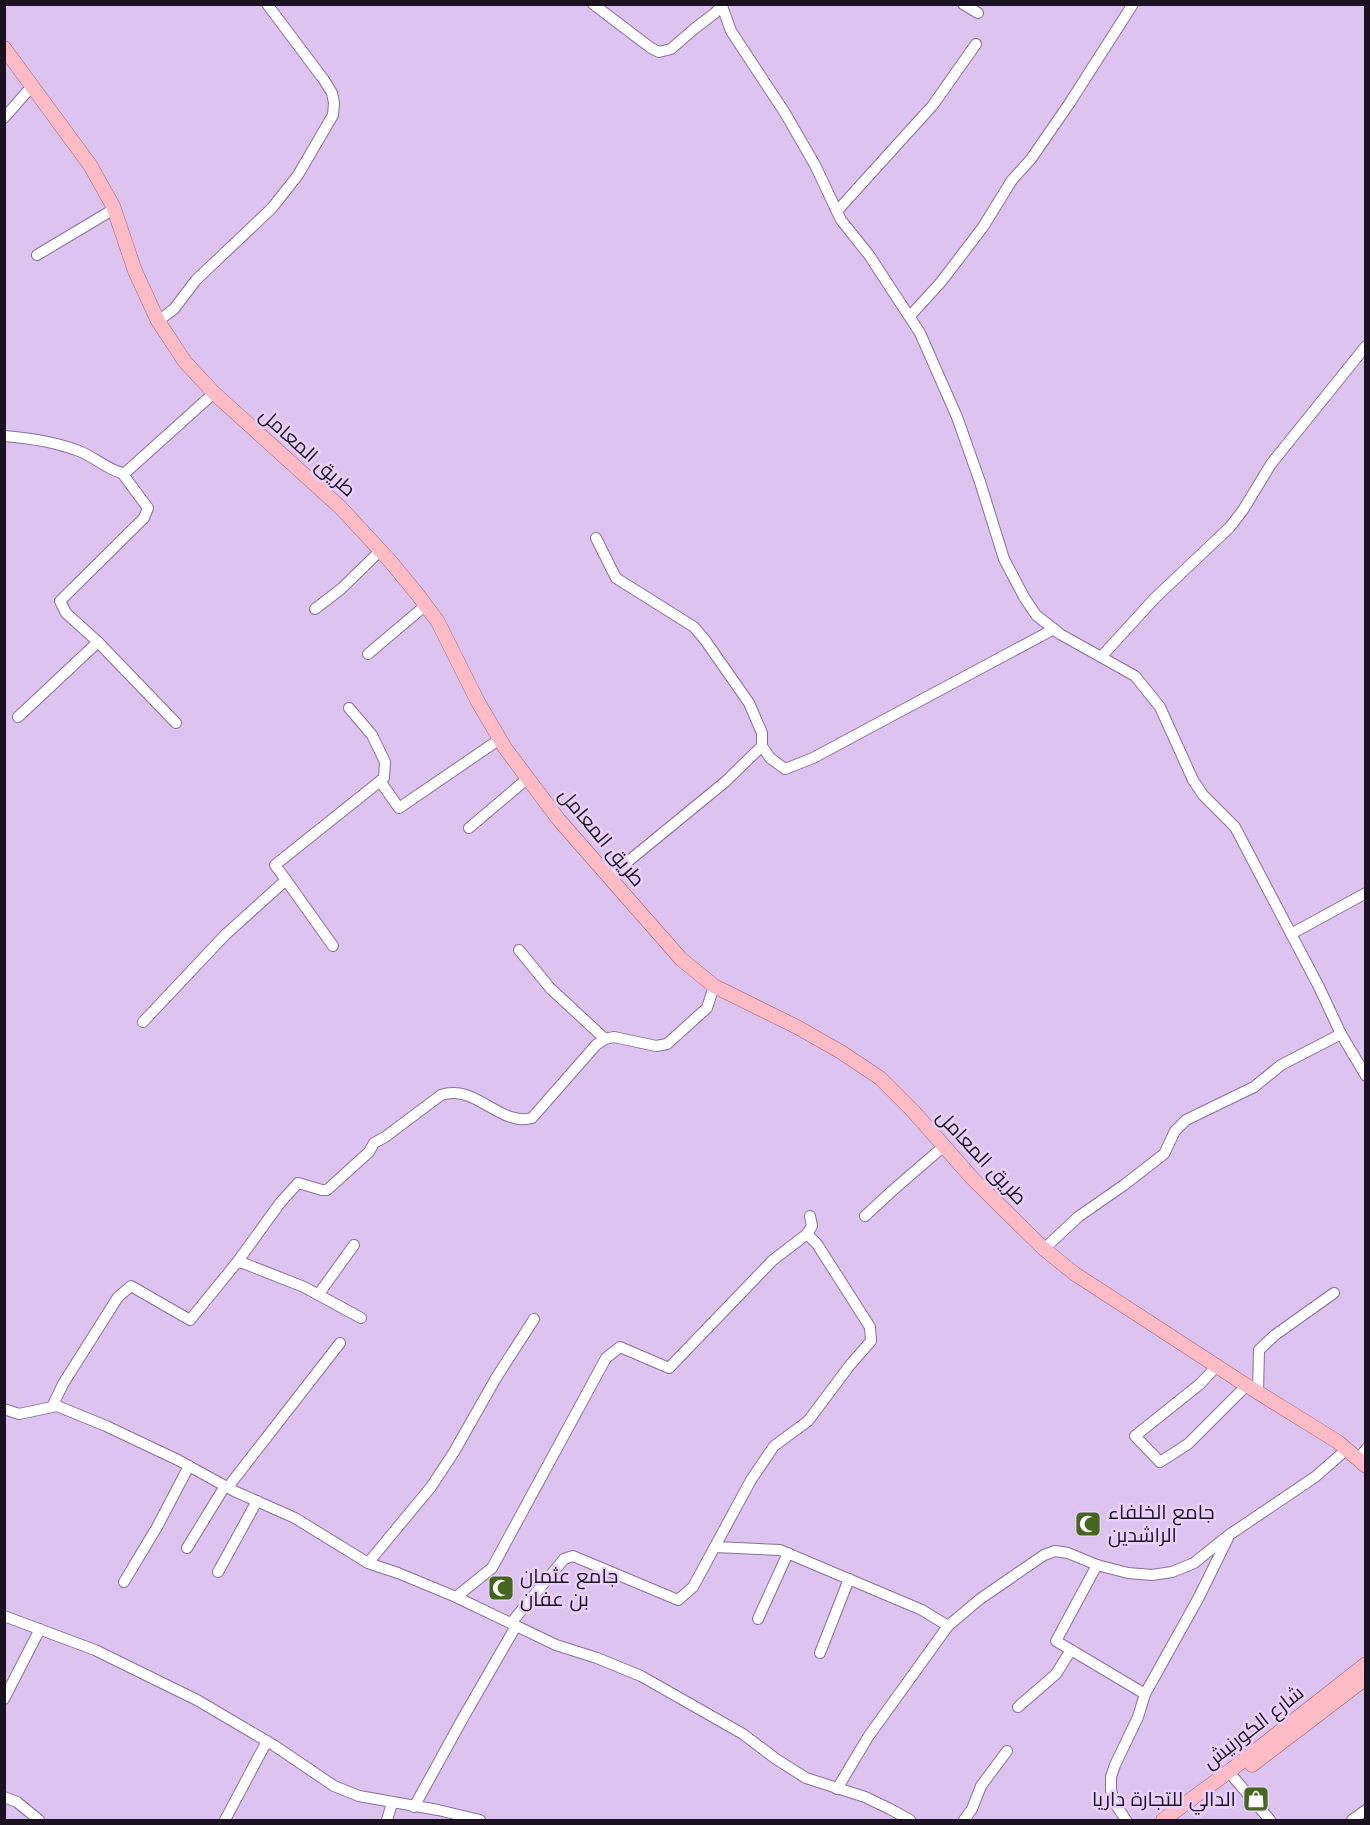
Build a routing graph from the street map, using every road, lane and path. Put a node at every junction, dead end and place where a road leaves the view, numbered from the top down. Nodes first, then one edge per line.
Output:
1 (267, 4) edge
2 (593, 4) edge
3 (963, 4) edge
4 (1133, 4) edge
5 (722, 5) edge
6 (978, 13) dead end
7 (976, 44) dead end
8 (4, 48) edge
9 (32, 86) junction
10 (4, 118) edge
11 (114, 209) junction
12 (837, 211) junction
13 (37, 255) dead end
14 (910, 316) junction
15 (158, 321) junction
16 (1365, 346) edge
17 (214, 393) junction
18 (4, 436) edge
19 (122, 473) junction
20 (596, 538) dead end
21 (380, 551) junction
22 (426, 605) junction
23 (315, 609) dead end
24 (1054, 629) junction
25 (98, 642) junction
26 (368, 654) dead end
27 (1101, 657) junction
28 (349, 708) dead end
29 (18, 717) dead end
30 (176, 723) dead end
31 (500, 739) junction
32 (762, 746) junction
33 (528, 778) junction
34 (380, 781) junction
35 (469, 828) dead end
36 (609, 877) junction
37 (286, 880) junction
38 (1365, 893) edge
39 (1292, 934) junction
40 (333, 946) dead end
41 (519, 950) dead end
42 (714, 986) junction
43 (143, 1022) dead end
44 (1341, 1034) junction
45 (604, 1039) junction
46 (1365, 1076) edge
47 (944, 1146) junction
48 (810, 1216) dead end
49 (865, 1216) dead end
50 (807, 1234) junction
51 (354, 1245) dead end
52 (1044, 1249) junction
53 (238, 1261) junction
54 (1334, 1293) dead end
55 (318, 1295) junction
56 (361, 1318) dead end
57 (534, 1319) dead end
58 (340, 1343) dead end
59 (1217, 1366) junction
60 (1252, 1388) junction
61 (52, 1407) junction
62 (4, 1409) edge
63 (1359, 1456) edge
64 (189, 1466) junction
65 (226, 1487) junction
66 (257, 1501) junction
67 (1229, 1535) junction
68 (715, 1547) junction
69 (187, 1548) dead end
70 (788, 1554) junction
71 (368, 1563) junction
72 (1097, 1565) junction
73 (218, 1572) dead end
74 (849, 1579) junction
75 (124, 1582) dead end
76 (456, 1597) junction
77 (4, 1616) edge
78 (758, 1618) dead end
79 (514, 1625) junction
80 (948, 1626) junction
81 (40, 1629) junction
82 (1071, 1650) junction
83 (820, 1653) dead end
84 (1365, 1664) edge
85 (1365, 1678) edge
86 (1145, 1694) junction
87 (4, 1699) edge
88 (1018, 1707) dead end
89 (267, 1741) junction
90 (1006, 1751) dead end
91 (1234, 1778) junction
92 (837, 1789) junction
93 (4, 1797) edge
94 (392, 1803) junction
95 (414, 1807) junction
96 (1365, 1810) edge
97 (39, 1821) edge
98 (225, 1821) edge
99 (387, 1821) edge
100 (480, 1821) edge
101 (910, 1821) edge
102 (964, 1821) edge
103 (1126, 1821) edge
104 (1163, 1821) edge
105 (1178, 1821) edge
106 (1270, 1821) edge
107 (1352, 1821) edge

1 - 15 street
2 - 5 street
3 - 6 street
4 - 14 street
5 - 12 street
7 - 12 street
8 - 9 main road, طريق المعامل
9 - 10 street
9 - 11 main road, طريق المعامل
11 - 13 street
11 - 15 main road, طريق المعامل
12 - 14 street
14 - 24 street
15 - 17 main road, طريق المعامل
16 - 27 street
17 - 19 street
17 - 21 main road, طريق المعامل
18 - 19 street
19 - 25 street
20 - 32 street
21 - 22 main road, طريق المعامل
21 - 23 street
22 - 26 street
22 - 31 main road, طريق المعامل
24 - 27 street
24 - 32 street
25 - 29 street
25 - 30 street
27 - 39 street
28 - 34 street
31 - 33 main road, طريق المعامل
31 - 34 street
32 - 36 street
33 - 35 street
33 - 36 main road, طريق المعامل
34 - 37 street
36 - 42 main road, طريق المعامل
37 - 40 street
37 - 43 street
38 - 39 street
39 - 44 street
41 - 45 street
42 - 45 street
42 - 47 main road, طريق المعامل
44 - 46 street
44 - 52 street
45 - 53 street
47 - 49 street
47 - 52 main road, طريق المعامل
48 - 50 street
50 - 68 street
50 - 76 street
51 - 55 street
52 - 59 main road, طريق المعامل
53 - 55 street
53 - 61 street
54 - 60 street
55 - 56 street
57 - 71 street
58 - 65 street
59 - 60 main road, طريق المعامل
59 - 60 street
60 - 63 main road, طريق المعامل
61 - 62 street
61 - 64 street
63 - 67 street
64 - 65 street
64 - 75 street
65 - 66 street
65 - 69 street
66 - 71 street
66 - 73 street
67 - 72 street
67 - 86 street
68 - 70 street
68 - 79 street
70 - 74 street
70 - 78 street
71 - 76 street
72 - 80 street
72 - 82 street
74 - 80 street
74 - 83 street
76 - 79 street
77 - 81 street
79 - 92 street
79 - 95 street
80 - 92 street
81 - 87 street
81 - 89 street
82 - 86 street
82 - 88 street
84 - 104 main road, شارع الكورنيش
85 - 91 main road, شارع الكورنيش
86 - 103 street
89 - 94 street
89 - 98 street
90 - 102 street
91 - 105 main road, شارع الكورنيش
91 - 106 street
92 - 101 street
93 - 97 street
94 - 95 street
94 - 99 street
95 - 100 street
96 - 107 street

